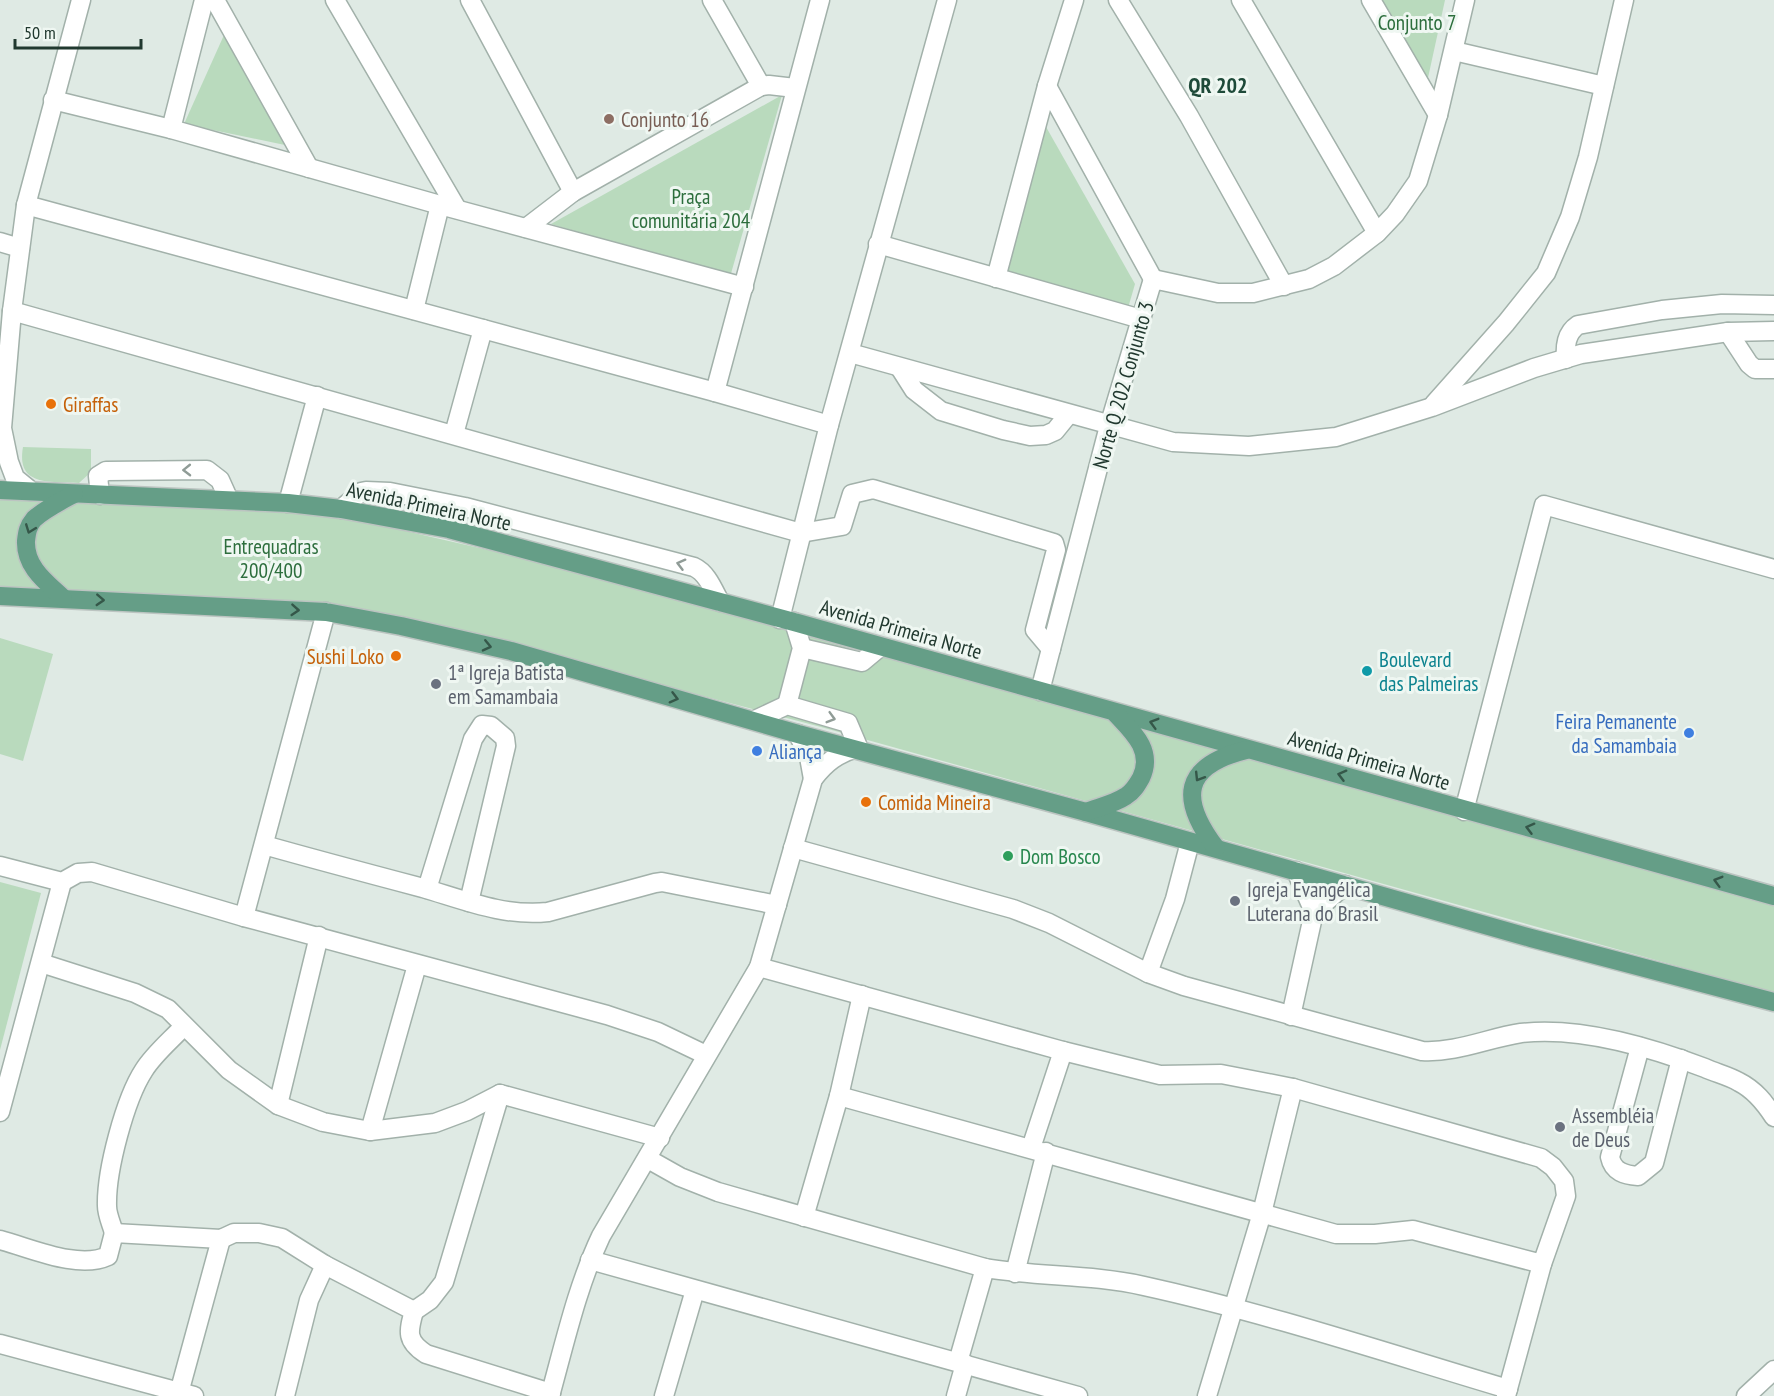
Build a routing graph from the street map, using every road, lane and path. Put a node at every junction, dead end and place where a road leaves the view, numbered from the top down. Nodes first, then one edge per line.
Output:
1 (81, 0) edge
2 (204, 0) edge
3 (215, 0) edge
4 (336, 0) edge
5 (470, 0) edge
6 (712, 0) edge
7 (820, 0) edge
8 (945, 0) edge
9 (1074, 0) edge
10 (1118, 0) edge
11 (1242, 0) edge
12 (1371, 0) edge
13 (1465, 0) edge
14 (1624, 0) edge
15 (1454, 51) junction
16 (761, 86) junction
17 (1047, 86) junction
18 (1604, 86) junction
19 (795, 88) junction
20 (53, 100) junction
21 (1438, 115) junction
22 (171, 129) junction
23 (309, 168) junction
24 (573, 192) junction
25 (26, 205) junction
26 (448, 207) junction
27 (526, 228) junction
28 (1377, 233) junction
29 (0, 242) edge
30 (878, 244) junction
31 (20, 248) junction
32 (996, 278) junction
33 (1153, 279) junction
34 (1284, 286) junction
35 (744, 287) junction
36 (1774, 305) edge
37 (12, 310) junction
38 (414, 310) junction
39 (1141, 320) junction
40 (483, 328) junction
41 (1728, 332) junction
42 (1774, 332) edge
43 (850, 353) junction
44 (1566, 359) junction
45 (900, 368) junction
46 (1774, 369) edge
47 (715, 392) junction
48 (317, 396) junction
49 (1432, 407) junction
50 (1068, 415) junction
51 (829, 425) junction
52 (1109, 426) junction
53 (1, 430) edge
54 (454, 434) junction
55 (0, 490) edge
56 (31, 491) junction
57 (74, 494) junction
58 (100, 495) junction
59 (229, 500) junction
60 (288, 503) junction
61 (341, 509) junction
62 (801, 533) junction
63 (1774, 569) edge
64 (0, 596) edge
65 (63, 598) junction
66 (720, 602) junction
67 (326, 612) junction
68 (787, 620) junction
69 (880, 647) junction
70 (802, 648) junction
71 (1051, 650) junction
72 (1041, 691) junction
73 (787, 705) junction
74 (1114, 712) junction
75 (755, 720) junction
76 (798, 734) junction
77 (858, 748) junction
78 (1248, 750) junction
79 (813, 779) junction
80 (1464, 811) junction
81 (1086, 812) junction
82 (1190, 842) junction
83 (264, 845) junction
84 (793, 848) junction
85 (1216, 848) junction
86 (0, 866) edge
87 (1296, 871) junction
88 (62, 882) junction
89 (1346, 885) junction
90 (427, 889) junction
91 (1774, 896) edge
92 (469, 902) junction
93 (777, 905) junction
94 (1314, 912) junction
95 (244, 917) junction
96 (319, 936) junction
97 (41, 963) junction
98 (417, 965) junction
99 (759, 968) junction
100 (1148, 973) junction
101 (862, 995) junction
102 (1774, 1002) edge
103 (1291, 1016) junction
104 (184, 1026) junction
105 (1640, 1047) junction
106 (1063, 1051) junction
107 (706, 1055) junction
108 (1681, 1059) junction
109 (1293, 1088) junction
110 (500, 1094) junction
111 (839, 1096) junction
112 (278, 1105) junction
113 (0, 1112) edge
114 (1774, 1118) edge
115 (370, 1131) junction
116 (660, 1138) junction
117 (1038, 1150) junction
118 (648, 1159) junction
119 (1262, 1214) junction
120 (804, 1216) junction
121 (114, 1233) junction
122 (221, 1239) junction
123 (0, 1240) edge
124 (590, 1260) junction
125 (1542, 1264) junction
126 (325, 1265) junction
127 (986, 1268) junction
128 (1015, 1273) junction
129 (695, 1290) junction
130 (1234, 1308) junction
131 (414, 1311) junction
132 (0, 1344) edge
133 (961, 1363) junction
134 (1774, 1370) edge
135 (1507, 1392) edge
136 (186, 1394) edge
137 (551, 1395) edge
138 (285, 1396) edge
139 (664, 1396) edge
140 (956, 1396) edge
141 (1078, 1396) edge
142 (1207, 1396) edge
143 (1746, 1396) edge

1 - 20 street
2 - 22 street
3 - 23 street
4 - 26 street
5 - 24 street
6 - 16 street
7 - 19 street
8 - 30 street
9 - 17 street
10 - 34 street
11 - 28 street
12 - 21 street
13 - 15 street, Norte Q 202 Conjunto 3
14 - 18 street
15 - 18 street
15 - 21 street, Norte Q 202 Conjunto 3
16 - 19 street
16 - 24 street
17 - 32 street
17 - 33 street
18 - 49 street
19 - 35 street
20 - 22 street
20 - 25 street
21 - 28 street, Norte Q 202 Conjunto 3
22 - 23 street
23 - 26 street
24 - 27 street
25 - 31 street
25 - 38 street
26 - 27 street
26 - 38 street
27 - 35 street
28 - 34 street, Norte Q 202 Conjunto 3
29 - 31 street
30 - 32 street
30 - 43 street
31 - 37 street
32 - 39 street
33 - 34 street, Norte Q 202 Conjunto 3
33 - 39 street, Norte Q 202 Conjunto 3
35 - 47 street
36 - 44 street
37 - 48 street
37 - 53 street
38 - 40 street
39 - 52 street, Norte Q 202 Conjunto 3
40 - 47 street
40 - 54 street
41 - 42 street
41 - 44 street
41 - 46 street
43 - 45 street
43 - 51 street
44 - 49 street
45 - 50 street
45 - 50 street
47 - 51 street
48 - 54 street
48 - 60 street
49 - 52 street
50 - 52 street
51 - 62 street
52 - 71 street, Norte Q 202 Conjunto 3
53 - 56 street
54 - 62 street
55 - 56 main road, Avenida Primeira Norte
56 - 57 main road, Avenida Primeira Norte
57 - 58 main road, Avenida Primeira Norte
57 -> 65 main road
58 - 59 main road, Avenida Primeira Norte
59 -> 58 street
59 - 60 main road, Avenida Primeira Norte
60 - 61 main road, Avenida Primeira Norte
61 - 66 main road, Avenida Primeira Norte
66 -> 61 street
62 - 68 street
62 - 71 street
63 - 80 street
64 - 65 main road
65 -> 67 main road
66 - 68 main road, Avenida Primeira Norte
67 -> 75 main road
67 - 83 street
68 - 69 main road, Avenida Primeira Norte
68 - 70 street
69 - 70 street
69 - 72 main road, Avenida Primeira Norte
70 - 73 street
71 - 72 street, Norte Q 202 Conjunto 3
72 - 74 main road, Avenida Primeira Norte
73 - 75 street
73 -> 77 street
78 -> 74 main road, Avenida Primeira Norte
74 - 81 main road
75 - 76 main road
76 - 77 main road
76 - 79 street
77 - 79 street
77 - 81 main road
80 -> 78 main road, Avenida Primeira Norte
78 -> 85 main road
79 - 84 street
91 -> 80 main road, Avenida Primeira Norte
81 - 82 main road
82 - 85 main road
82 - 100 street
83 - 90 street
83 - 95 street
84 - 93 street
84 - 100 street
85 - 87 main road
86 - 88 street
87 - 89 main road
87 - 94 street
88 - 95 street
88 - 97 street
89 - 94 street
89 - 102 main road
90 - 92 street
90 - 92 street
92 - 93 street
93 - 99 street
94 - 103 street
95 - 96 street
96 - 98 street
96 - 112 street
97 - 104 street
97 - 113 street
98 - 107 street
98 - 115 street
99 - 101 street
99 - 107 street
100 - 103 street
101 - 106 street
101 - 111 street
103 - 105 street
104 - 112 street
104 - 121 street
105 - 108 street
105 - 108 street
106 - 109 street
106 - 117 street
107 - 116 street
108 - 114 street
109 - 119 street
109 - 125 street
110 - 115 street
110 - 116 street
110 - 131 street
111 - 117 street
111 - 120 street
112 - 115 street
116 - 118 street
117 - 119 street
117 - 128 street
118 - 120 street
118 - 124 street
119 - 125 street
119 - 130 street
120 - 127 street
121 - 122 street
121 - 123 street
122 - 126 street
122 - 136 street
124 - 129 street
124 - 137 street
125 - 135 street
126 - 131 street
126 - 138 street
127 - 128 street
127 - 133 street
128 - 130 street
129 - 133 street
129 - 139 street
130 - 135 street
130 - 142 street
131 - 137 street
132 - 136 street
133 - 140 street
133 - 141 street
134 - 143 street

